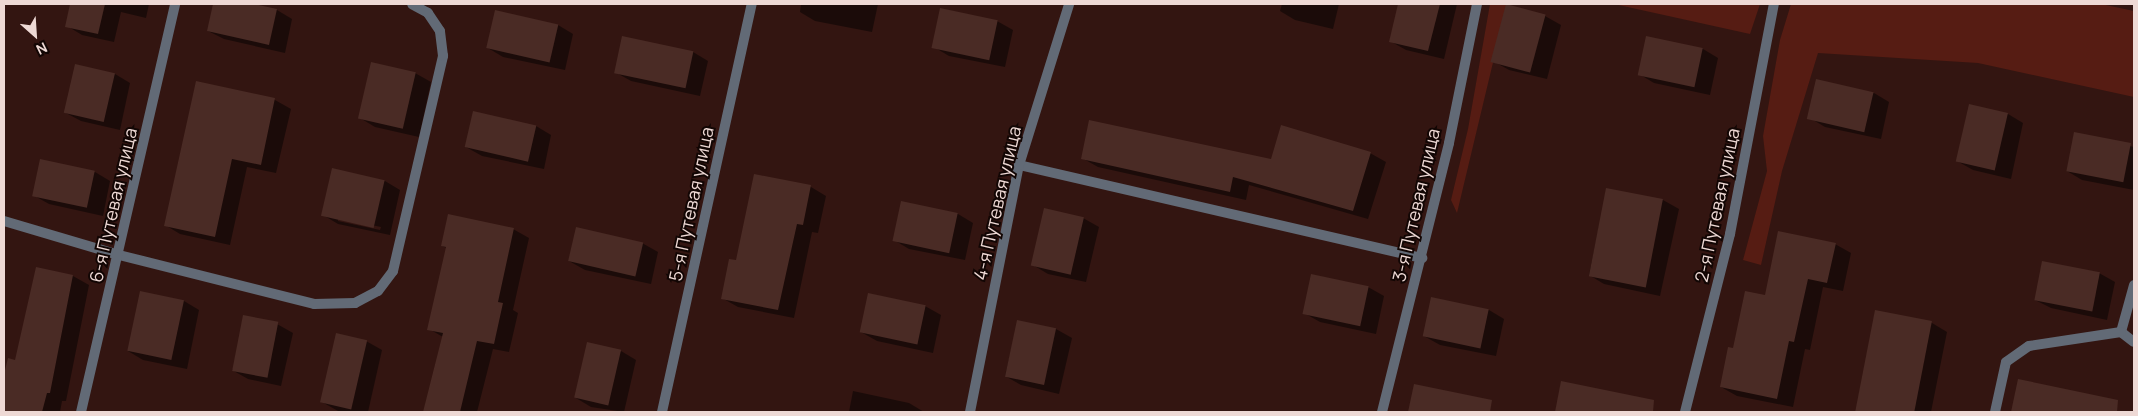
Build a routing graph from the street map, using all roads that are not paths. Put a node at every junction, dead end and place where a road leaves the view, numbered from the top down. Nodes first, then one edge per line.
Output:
1 (175, 4) edge
2 (412, 4) edge
3 (752, 4) edge
4 (1069, 4) edge
5 (1476, 4) edge
6 (1774, 4) edge
7 (1018, 165) junction
8 (4, 221) edge
9 (119, 255) junction
10 (1422, 258) junction
11 (2134, 285) edge
12 (2122, 332) junction
13 (2134, 342) edge
14 (81, 412) edge
15 (662, 412) edge
16 (970, 412) edge
17 (1382, 412) edge
18 (1686, 412) edge
19 (1995, 412) edge

1 - 9 street, 6-я Путевая улица
2 - 9 street
3 - 15 street, 5-я Путевая улица
4 - 7 street, 4-я Путевая улица
5 - 10 street, 3-я Путевая улица
6 - 18 street, 2-я Путевая улица
7 - 10 street
7 - 16 street, 4-я Путевая улица
8 - 9 street
9 - 14 street, 6-я Путевая улица
10 - 17 street, 3-я Путевая улица
11 - 12 street
12 - 13 street
12 - 19 street

